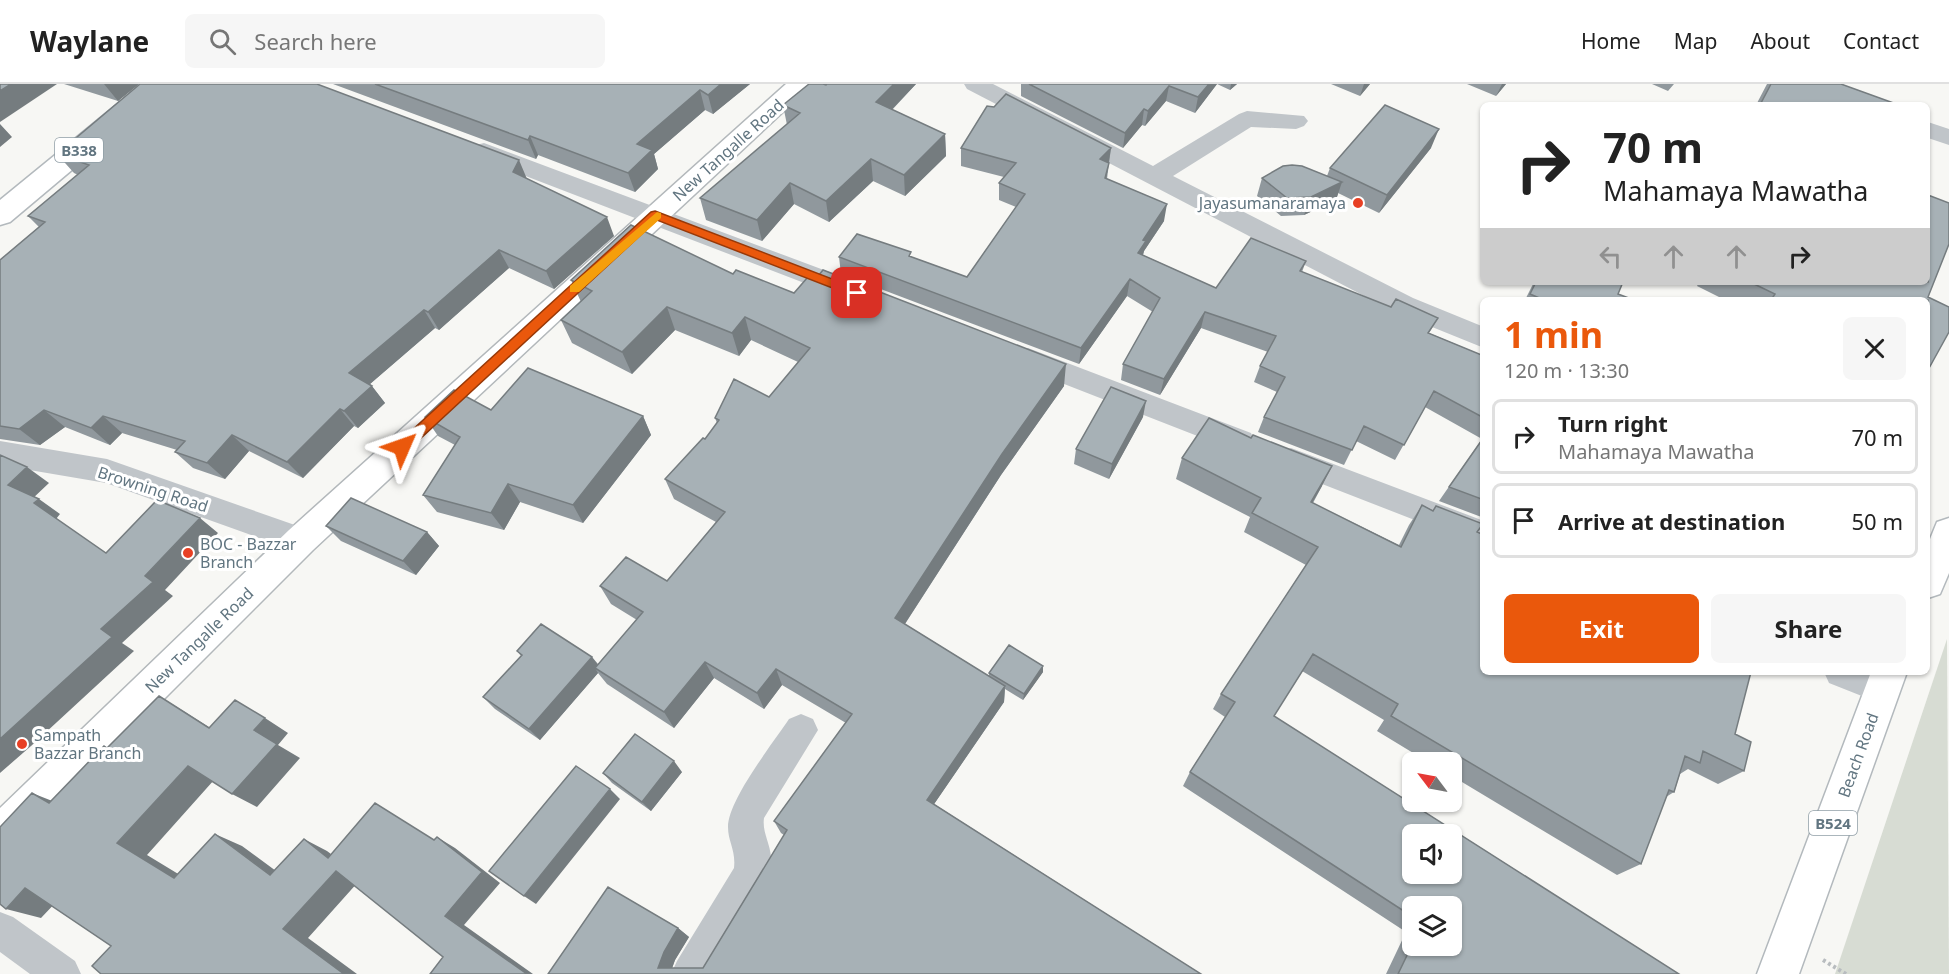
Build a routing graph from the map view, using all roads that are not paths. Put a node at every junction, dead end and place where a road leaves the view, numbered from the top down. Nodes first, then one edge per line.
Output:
1 (158, 84) edge
2 (801, 84) edge
3 (975, 84) edge
4 (1296, 121) dead end
5 (1930, 131) edge
6 (1949, 137) edge
7 (458, 141) edge
8 (1153, 177) junction
9 (0, 215) edge
10 (655, 215) junction
11 (879, 301) edge
12 (1480, 336) edge
13 (1002, 349) edge
14 (0, 453) edge
15 (1480, 532) edge
16 (1949, 532) edge
17 (301, 540) junction
18 (1930, 578) edge
19 (1857, 675) edge
20 (1886, 680) edge
21 (801, 730) dead end
22 (0, 835) edge
23 (0, 930) edge
24 (62, 974) edge
25 (690, 974) edge
26 (1778, 974) edge

1 - 9 main road, B338
2 - 10 main road, New Tangalle Road
3 - 8 street
4 - 8 street
5 - 6 street
7 - 10 street
8 - 12 street
10 - 11 street
10 - 17 main road, New Tangalle Road
13 - 15 street
14 - 17 street, Browning Road
16 - 18 main road
17 - 22 main road, New Tangalle Road
19 - 20 street
20 - 26 main road, Beach Road / B524
21 - 25 street
23 - 24 street

